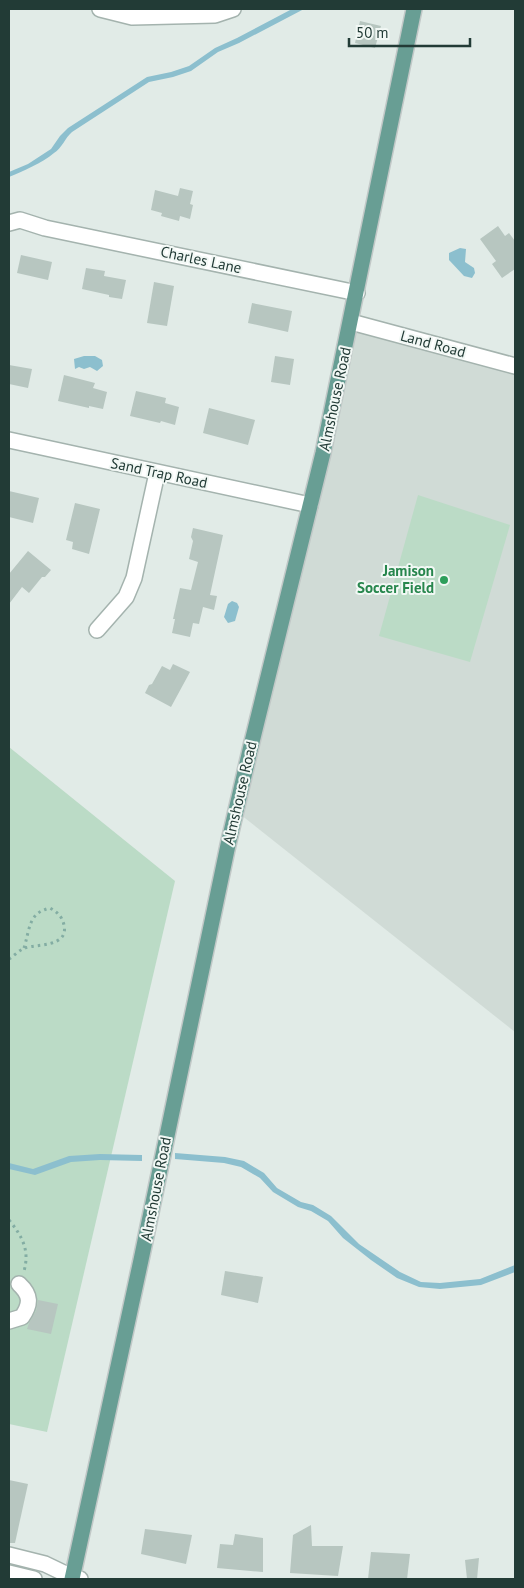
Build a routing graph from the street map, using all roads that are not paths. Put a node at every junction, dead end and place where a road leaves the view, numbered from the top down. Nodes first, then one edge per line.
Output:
1 (100, 9) edge
2 (233, 9) edge
3 (414, 9) edge
4 (9, 223) edge
5 (357, 293) junction
6 (351, 322) junction
7 (515, 366) edge
8 (9, 440) edge
9 (157, 473) junction
10 (310, 505) junction
11 (97, 630) dead end
12 (19, 1284) road end
13 (9, 1321) edge
14 (9, 1554) edge
15 (9, 1573) edge
16 (34, 1579) edge
17 (70, 1579) edge

1 - 2 street
3 - 5 main road, Almshouse Road
4 - 5 street, Charles Lane
5 - 6 main road, Almshouse Road
6 - 7 street, Land Road
6 - 10 main road, Almshouse Road
8 - 9 street, Sand Trap Road
9 - 10 street, Sand Trap Road
9 - 11 street
10 - 17 main road, Almshouse Road
12 - 13 street
14 - 17 street
15 - 16 street

